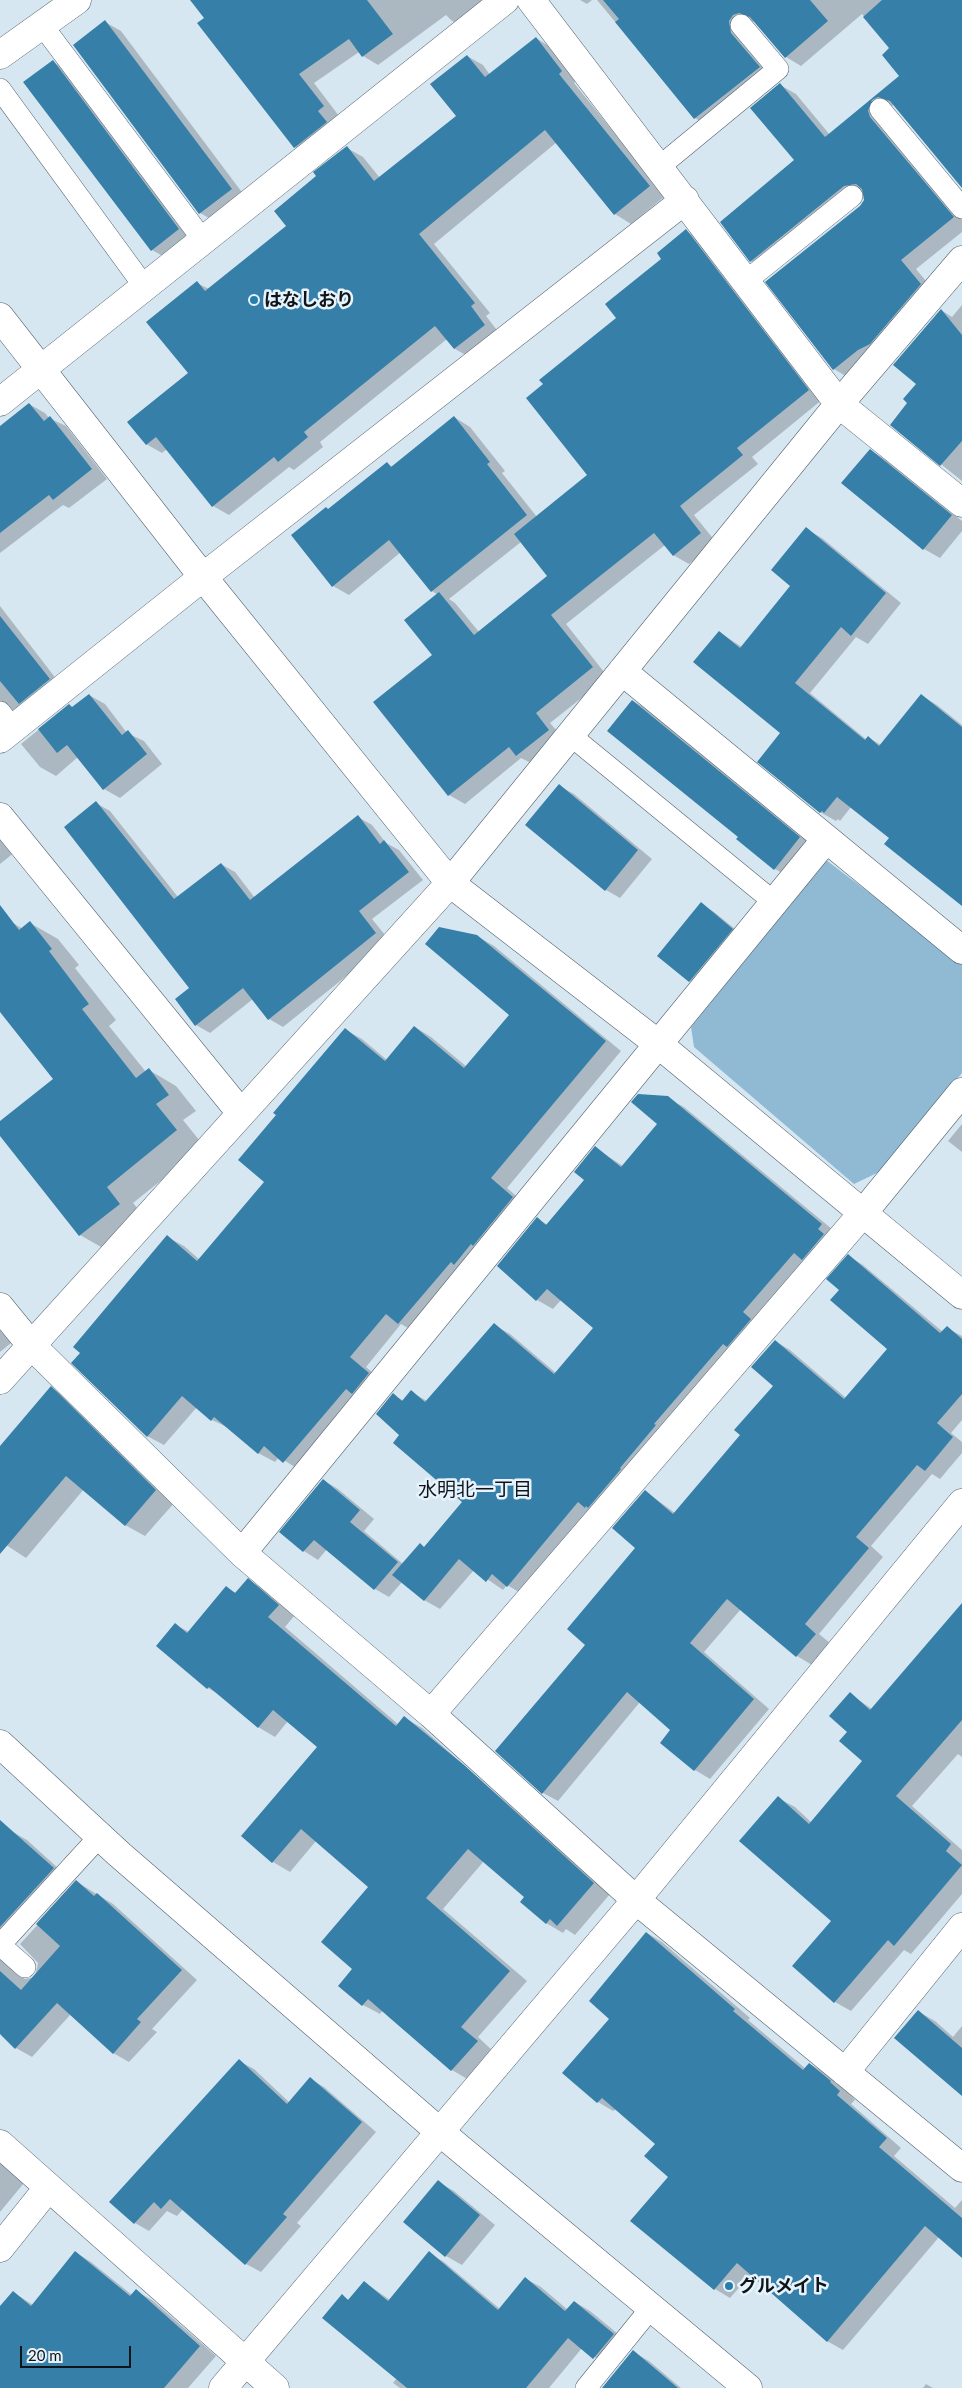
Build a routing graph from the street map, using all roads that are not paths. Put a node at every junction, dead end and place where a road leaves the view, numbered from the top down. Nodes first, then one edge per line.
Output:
1 (77, 0) edge
2 (505, 0) edge
3 (531, 0) edge
4 (42, 25) junction
5 (741, 25) dead end
6 (0, 55) edge
7 (0, 89) edge
8 (880, 109) dead end
9 (659, 167) junction
10 (852, 196) dead end
11 (685, 200) junction
12 (962, 208) edge
13 (203, 240) junction
14 (962, 260) edge
15 (746, 281) junction
16 (144, 286) junction
17 (0, 317) edge
18 (42, 370) junction
19 (0, 402) edge
20 (839, 404) junction
21 (962, 503) edge
22 (203, 577) junction
23 (622, 671) junction
24 (4, 727) edge
25 (570, 735) junction
26 (0, 817) edge
27 (826, 839) junction
28 (450, 883) junction
29 (774, 902) junction
30 (962, 950) edge
31 (658, 1043) junction
32 (962, 1092) edge
33 (241, 1113) junction
34 (863, 1213) junction
35 (962, 1295) edge
36 (0, 1307) edge
37 (31, 1345) junction
38 (0, 1380) edge
39 (962, 1503) edge
40 (242, 1553) junction
41 (431, 1714) junction
42 (0, 1744) edge
43 (100, 1836) junction
44 (636, 1900) junction
45 (962, 1927) edge
46 (25, 1968) dead end
47 (845, 2072) junction
48 (440, 2132) junction
49 (0, 2144) edge
50 (962, 2168) edge
51 (48, 2188) junction
52 (0, 2248) edge
53 (651, 2308) junction
54 (244, 2362) junction
55 (222, 2388) edge
56 (275, 2388) edge
57 (586, 2388) edge
58 (748, 2388) edge

1 - 4 street
2 - 13 street
3 - 9 street
4 - 6 street
4 - 13 lane
5 - 9 lane
7 - 16 lane
8 - 12 lane
9 - 11 street
10 - 15 lane
11 - 15 street
11 - 22 street
13 - 16 street
14 - 20 street
15 - 20 street
16 - 18 street
17 - 18 street
18 - 19 street
18 - 22 street
20 - 21 street
20 - 23 street
22 - 24 street
22 - 28 street
23 - 25 street
23 - 27 street
25 - 28 street
25 - 29 lane
26 - 33 street
27 - 29 street
27 - 30 street
28 - 31 street
28 - 33 street
29 - 31 street
31 - 34 street
31 - 40 street
32 - 34 street
33 - 37 street
34 - 35 street
34 - 41 street
36 - 37 street
37 - 38 street
37 - 40 street
39 - 44 street
40 - 41 street
41 - 44 street
42 - 43 street
43 - 46 lane
43 - 48 street
44 - 47 street
44 - 48 street
45 - 47 street
47 - 50 street
48 - 53 street
48 - 54 street
49 - 51 street
51 - 52 street
51 - 54 street
53 - 57 lane
53 - 58 street
54 - 55 street
54 - 56 street

